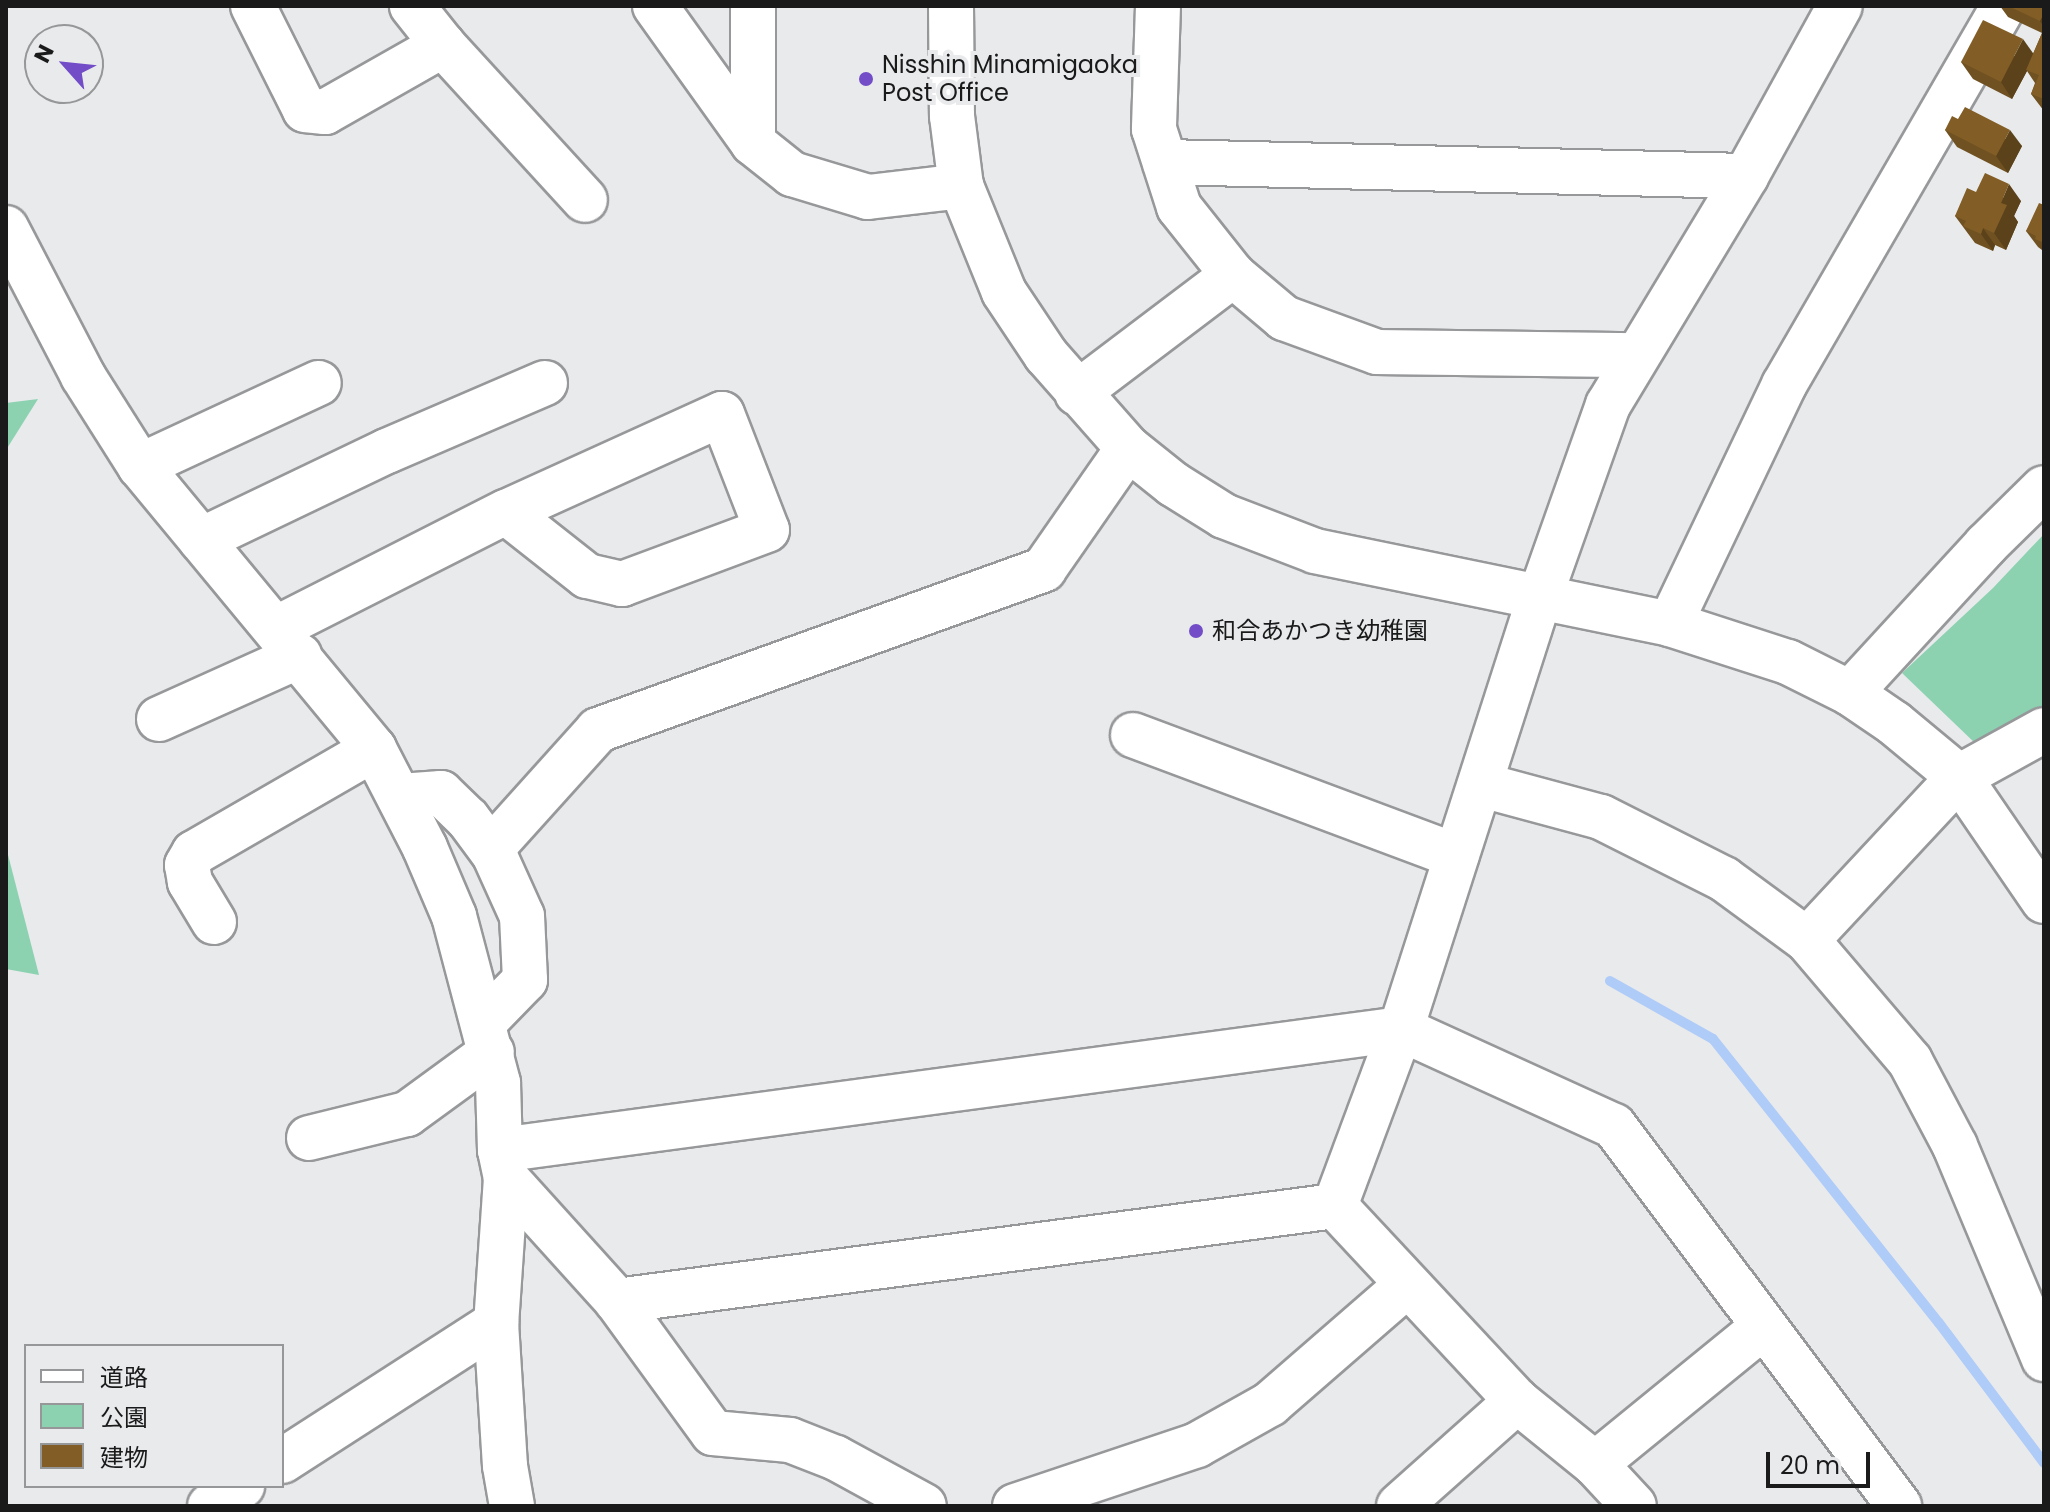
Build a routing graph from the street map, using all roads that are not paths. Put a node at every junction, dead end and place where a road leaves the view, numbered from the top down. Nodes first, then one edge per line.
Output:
1 (253, 6) edge
2 (412, 6) edge
3 (655, 6) edge
4 (753, 6) edge
5 (951, 6) edge
6 (1158, 6) edge
7 (1840, 6) edge
8 (2004, 6) edge
9 (443, 45) junction
10 (753, 143) junction
11 (1165, 162) junction
12 (1746, 176) junction
13 (961, 186) junction
14 (585, 200) dead end
15 (6, 228) edge
16 (1233, 275) junction
17 (1637, 355) junction
18 (319, 383) dead end
19 (545, 383) dead end
20 (1077, 393) junction
21 (1128, 448) junction
22 (140, 466) junction
23 (2044, 488) edge
24 (506, 512) junction
25 (201, 540) junction
26 (1540, 597) junction
27 (1670, 624) junction
28 (288, 642) junction
29 (1850, 693) junction
30 (159, 719) dead end
31 (2044, 730) edge
32 (1133, 735) dead end
33 (374, 749) junction
34 (1959, 777) junction
35 (1482, 785) junction
36 (400, 796) junction
37 (491, 849) junction
38 (1456, 856) junction
39 (2044, 901) edge
40 (214, 922) dead end
41 (1807, 940) junction
42 (1401, 1029) junction
43 (488, 1036) junction
44 (309, 1138) dead end
45 (503, 1164) junction
46 (1335, 1206) junction
47 (1407, 1285) junction
48 (617, 1301) junction
49 (496, 1323) junction
50 (1764, 1326) junction
51 (2044, 1359) edge
52 (1517, 1401) junction
53 (284, 1460) edge
54 (1595, 1464) junction
55 (239, 1488) edge
56 (210, 1506) edge
57 (512, 1506) edge
58 (924, 1506) edge
59 (1015, 1506) edge
60 (1399, 1506) edge
61 (1634, 1506) edge
62 (1899, 1506) edge

1 - 9 street
2 - 9 street
3 - 10 street
4 - 10 street
5 - 13 street
6 - 11 street
7 - 12 street
8 - 27 street
9 - 14 street
10 - 13 street
11 - 12 street
11 - 16 street
12 - 17 street
13 - 20 street
15 - 22 street
16 - 17 street
16 - 20 street
17 - 26 street
18 - 22 street
19 - 25 street
20 - 21 street
21 - 26 street
21 - 37 street
22 - 25 street
23 - 29 street
24 - 24 street
24 - 28 street
25 - 28 street
26 - 27 street
26 - 35 street
27 - 29 street
28 - 30 street
28 - 33 street
29 - 34 street
31 - 34 street
32 - 38 street
33 - 36 street
33 - 40 street
34 - 39 street
34 - 41 street
35 - 38 street
35 - 41 street
36 - 37 street
36 - 43 street
37 - 43 street
38 - 42 street
41 - 51 street
42 - 45 street
42 - 46 street
42 - 50 street
43 - 44 street
43 - 45 street
45 - 48 street
45 - 49 street
46 - 47 street
46 - 48 street
47 - 52 street
47 - 59 street
48 - 58 street
49 - 53 street
49 - 57 street
50 - 54 street
50 - 62 street
52 - 54 street
52 - 60 street
54 - 61 street
55 - 56 street

